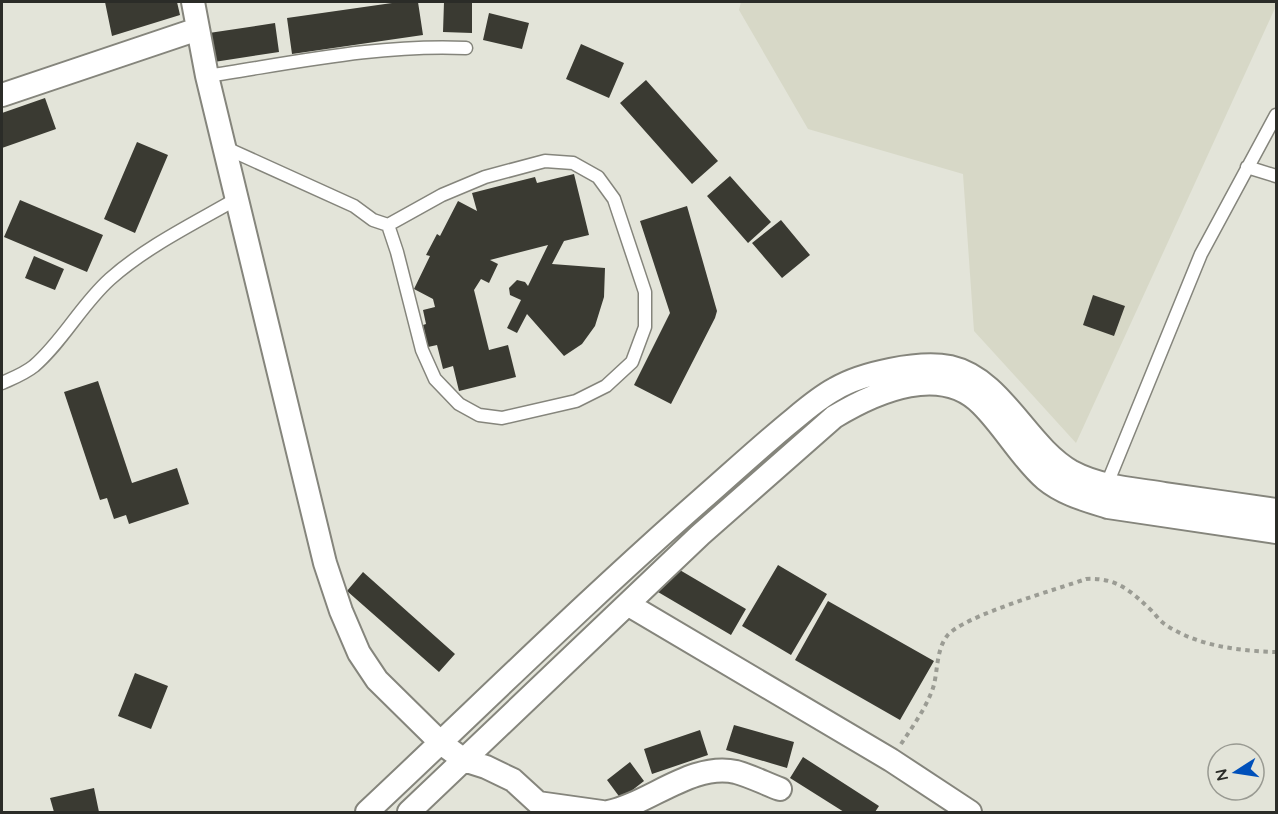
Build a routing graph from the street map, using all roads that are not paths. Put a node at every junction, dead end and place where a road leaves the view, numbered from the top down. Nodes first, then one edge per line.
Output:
1 (193, 2) edge
2 (198, 28) junction
3 (466, 48) dead end
4 (207, 76) junction
5 (2, 95) edge
6 (1276, 115) edge
7 (226, 148) junction
8 (1247, 167) junction
9 (1276, 176) edge
10 (238, 198) junction
11 (388, 225) junction
12 (944, 375) junction
13 (2, 383) edge
14 (1107, 484) junction
15 (1276, 510) edge
16 (1276, 532) edge
17 (629, 605) junction
18 (441, 743) junction
19 (464, 760) junction
20 (780, 789) dead end
21 (543, 808) edge
22 (367, 813) edge
23 (409, 813) edge
24 (602, 813) edge
25 (608, 813) edge
26 (970, 813) edge

1 - 2 street
2 - 4 street
2 - 5 street
3 - 4 lane
4 - 7 street
6 - 8 lane
7 - 10 street
7 - 11 lane
8 - 9 lane
8 - 14 lane
10 - 13 lane
10 - 18 street
11 - 11 lane
12 - 14 street
12 - 16 street
12 - 17 street
12 - 18 street
14 - 15 street
17 - 19 street
17 - 26 street
18 - 19 street
18 - 22 street
19 - 21 street
19 - 23 street
20 - 25 street
21 - 24 street

